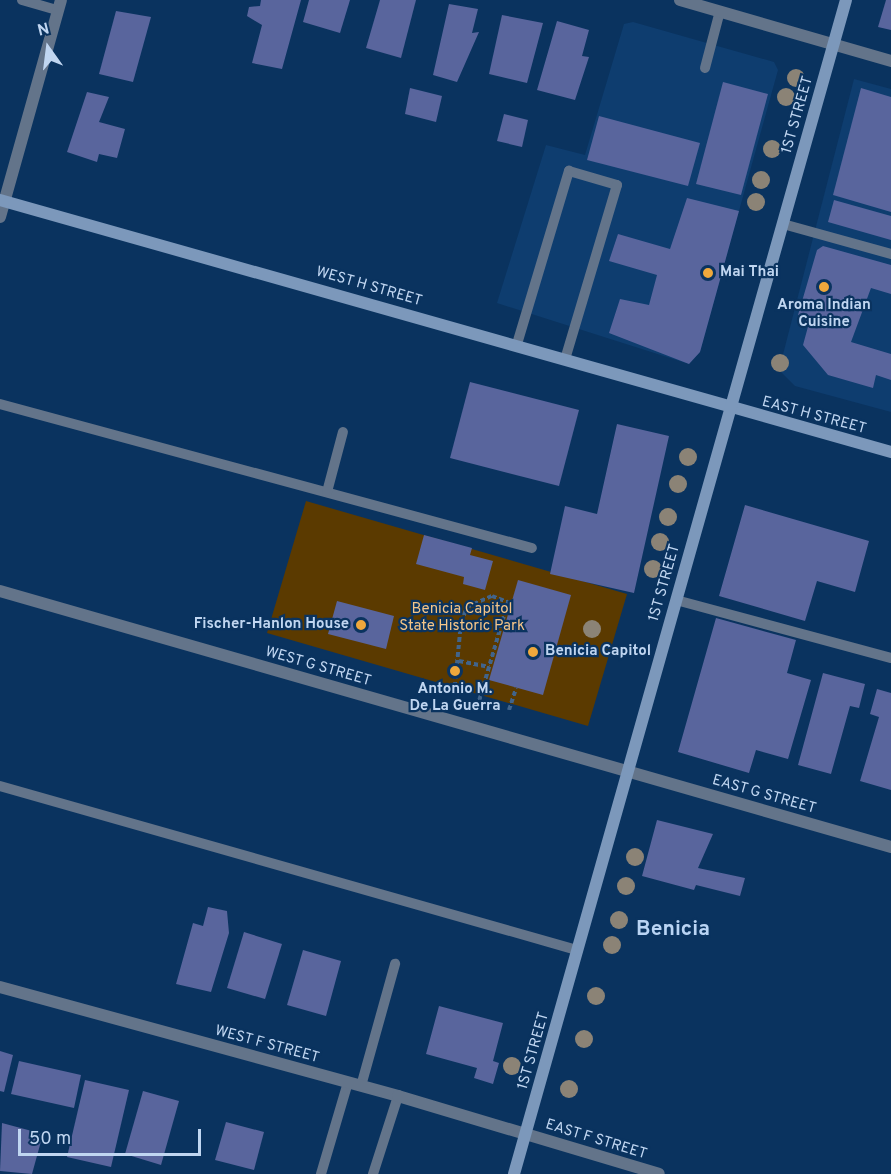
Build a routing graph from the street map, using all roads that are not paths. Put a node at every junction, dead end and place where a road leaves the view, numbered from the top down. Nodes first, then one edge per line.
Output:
1 (22, 0) edge
2 (680, 0) edge
3 (846, 0) edge
4 (60, 5) edge
5 (720, 11) junction
6 (834, 44) junction
7 (891, 61) edge
8 (705, 68) dead end
9 (2, 201) edge
10 (0, 217) edge
11 (783, 224) junction
12 (891, 254) edge
13 (517, 344) junction
14 (565, 359) junction
15 (0, 404) edge
16 (729, 408) junction
17 (343, 432) dead end
18 (891, 452) edge
19 (327, 492) junction
20 (532, 548) dead end
21 (0, 591) edge
22 (676, 600) junction
23 (891, 658) edge
24 (628, 771) junction
25 (0, 786) edge
26 (891, 848) edge
27 (578, 950) junction
28 (395, 964) dead end
29 (0, 987) edge
30 (348, 1082) junction
31 (361, 1086) junction
32 (398, 1096) junction
33 (525, 1134) junction
34 (321, 1174) edge
35 (373, 1174) edge
36 (514, 1174) edge
37 (659, 1174) edge

1 - 4 lane
2 - 5 street
3 - 6 main road, 1ST STREET
4 - 9 street
5 - 6 street
5 - 8 lane
6 - 7 street
6 - 11 main road, 1ST STREET
9 - 10 street
9 - 13 main road, WEST H STREET
11 - 12 lane
11 - 16 main road, 1ST STREET
13 - 14 main road, WEST H STREET
13 - 14 lane
14 - 16 main road, WEST H STREET
15 - 19 lane
16 - 18 main road, EAST H STREET
16 - 22 main road, 1ST STREET
17 - 19 lane
19 - 20 lane
21 - 24 street, WEST G STREET
22 - 23 lane
22 - 24 main road, 1ST STREET
24 - 26 street, EAST G STREET
24 - 27 main road, 1ST STREET
25 - 27 lane
27 - 33 main road, 1ST STREET
28 - 31 lane
29 - 30 street, WEST F STREET
30 - 31 street, WEST F STREET
30 - 34 lane
31 - 32 street, WEST F STREET
32 - 33 street, WEST F STREET
32 - 35 lane
33 - 36 main road, 1ST STREET
33 - 37 street, EAST F STREET

